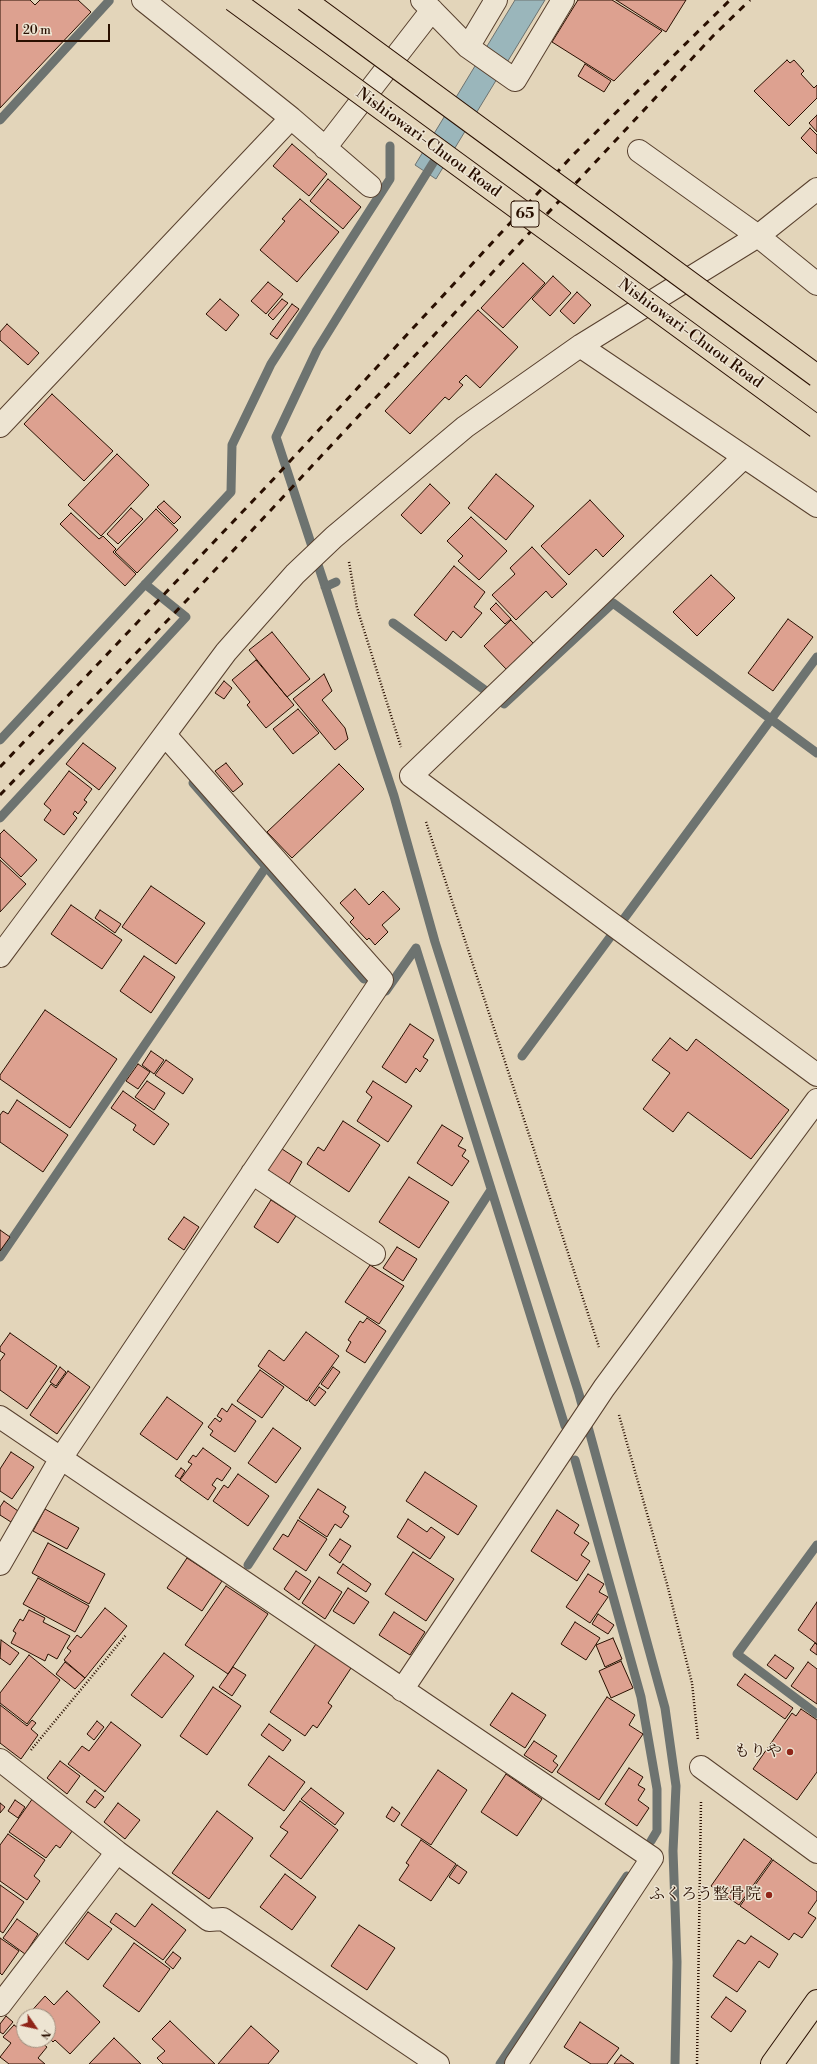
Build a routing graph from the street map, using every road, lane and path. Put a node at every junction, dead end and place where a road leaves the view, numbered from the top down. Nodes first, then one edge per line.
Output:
1 (143, 0) edge
2 (233, 0) edge
3 (305, 0) edge
4 (496, 0) edge
5 (563, 0) edge
6 (427, 5) edge
7 (471, 50) junction
8 (290, 118) junction
9 (325, 148) junction
10 (639, 151) dead end
11 (370, 186) dead end
12 (817, 189) edge
13 (758, 236) junction
14 (817, 284) edge
15 (580, 346) junction
16 (817, 376) edge
17 (0, 426) edge
18 (817, 427) edge
19 (744, 457) junction
20 (817, 506) edge
21 (338, 533) junction
22 (166, 735) junction
23 (411, 776) junction
24 (0, 956) edge
25 (817, 1075) edge
26 (817, 1100) edge
27 (252, 1173) junction
28 (374, 1254) dead end
29 (607, 1384) junction
30 (0, 1417) edge
31 (61, 1458) junction
32 (0, 1564) edge
33 (126, 1635) dead end
34 (402, 1690) junction
35 (7, 1766) edge
36 (701, 1767) junction
37 (118, 1852) junction
38 (817, 1852) edge
39 (817, 2002) edge
40 (0, 2005) edge
41 (438, 2064) edge
42 (516, 2064) edge
43 (696, 2064) edge
44 (772, 2064) edge

1 - 8 street
2 - 18 main road, Nishiowari-Chuou Road / 65, bridge
3 - 16 main road, 65, bridge
4 - 7 street
5 - 7 street
6 - 7 street
6 - 9 street
8 - 9 street
8 - 17 street
9 - 11 street
10 - 13 street
12 - 13 street
13 - 14 street
13 - 15 street
15 - 19 street
15 - 21 street
19 - 20 street
19 - 23 street
21 - 22 street
21 - 23 path
22 - 24 street
22 - 27 street
23 - 25 street
23 - 29 path
26 - 29 street
27 - 28 street
27 - 31 street
29 - 34 street
29 - 36 path
30 - 31 street
31 - 32 street
31 - 34 street
33 - 35 path
34 - 42 street
35 - 37 street
36 - 38 street
36 - 43 path
37 - 40 street
37 - 41 street
39 - 44 main road

